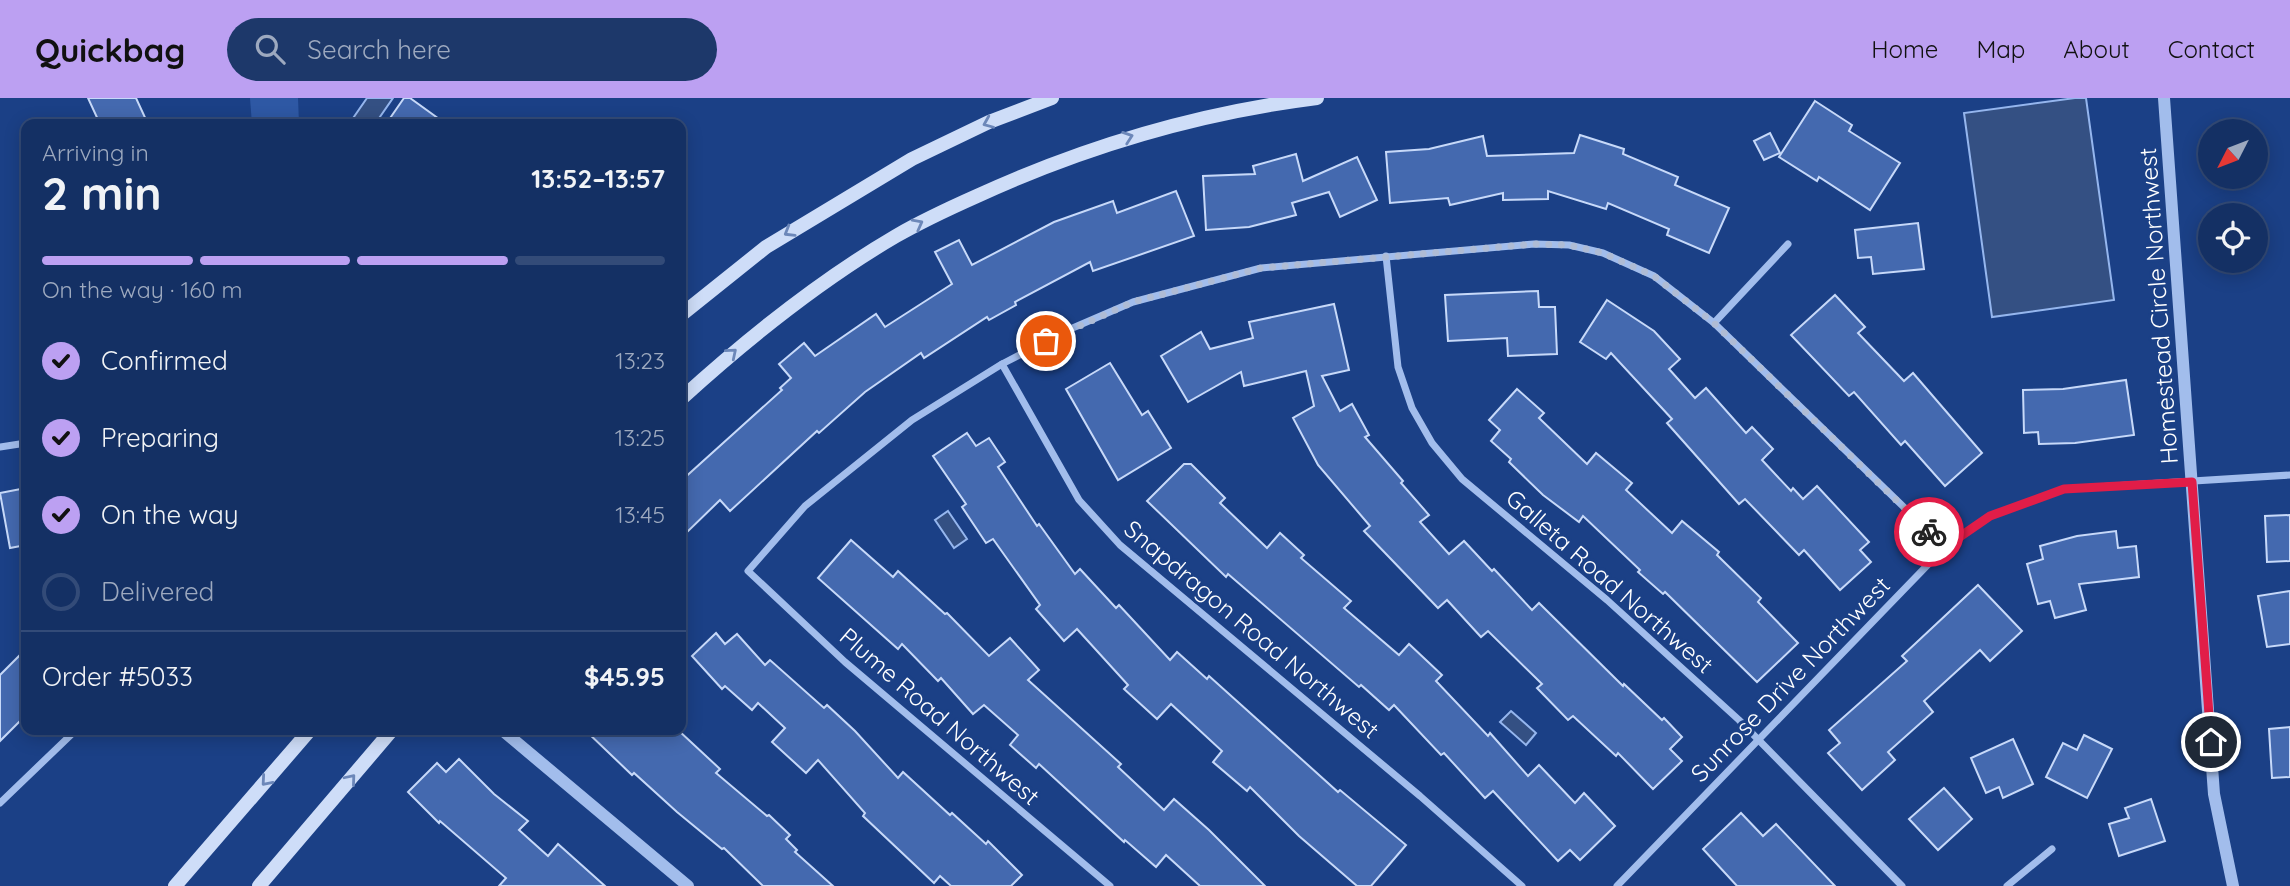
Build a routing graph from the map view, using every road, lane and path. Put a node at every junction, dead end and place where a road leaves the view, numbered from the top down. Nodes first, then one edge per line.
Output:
1 (1052, 98) edge
2 (1317, 98) edge
3 (2164, 98) edge
4 (1788, 244) dead end
5 (1385, 256) junction
6 (686, 311) edge
7 (1714, 323) junction
8 (1002, 364) junction
9 (686, 395) edge
10 (21, 444) edge
11 (0, 447) edge
12 (2290, 475) edge
13 (2192, 482) junction
14 (1945, 547) junction
15 (71, 735) edge
16 (306, 735) edge
17 (388, 735) edge
18 (508, 735) edge
19 (1759, 740) junction
20 (0, 803) edge
21 (2052, 849) dead end
22 (175, 886) edge
23 (259, 886) edge
24 (688, 886) edge
25 (1110, 886) edge
26 (1522, 886) edge
27 (1617, 886) edge
28 (1902, 886) edge
29 (2007, 886) edge
30 (2233, 886) edge

1 -> 6 main road
9 -> 2 main road
3 - 13 street, Homestead Circle Northwest
4 - 7 street
5 - 7 street
5 - 8 street
5 - 19 street, Galleta Road Northwest
7 - 14 street
8 - 25 street, Plume Road Northwest
8 - 26 street, Snapdragon Road Northwest
10 - 11 street
12 - 13 street, Sunrose Drive Northwest
13 - 14 street, Sunrose Drive Northwest
13 - 30 street, Homestead Circle Northwest
14 - 19 street, Sunrose Drive Northwest
15 - 20 street
16 -> 22 main road
23 -> 17 main road
18 - 24 street
19 - 27 street, Sunrose Drive Northwest
19 - 28 street, Galleta Road Northwest
21 - 29 street

